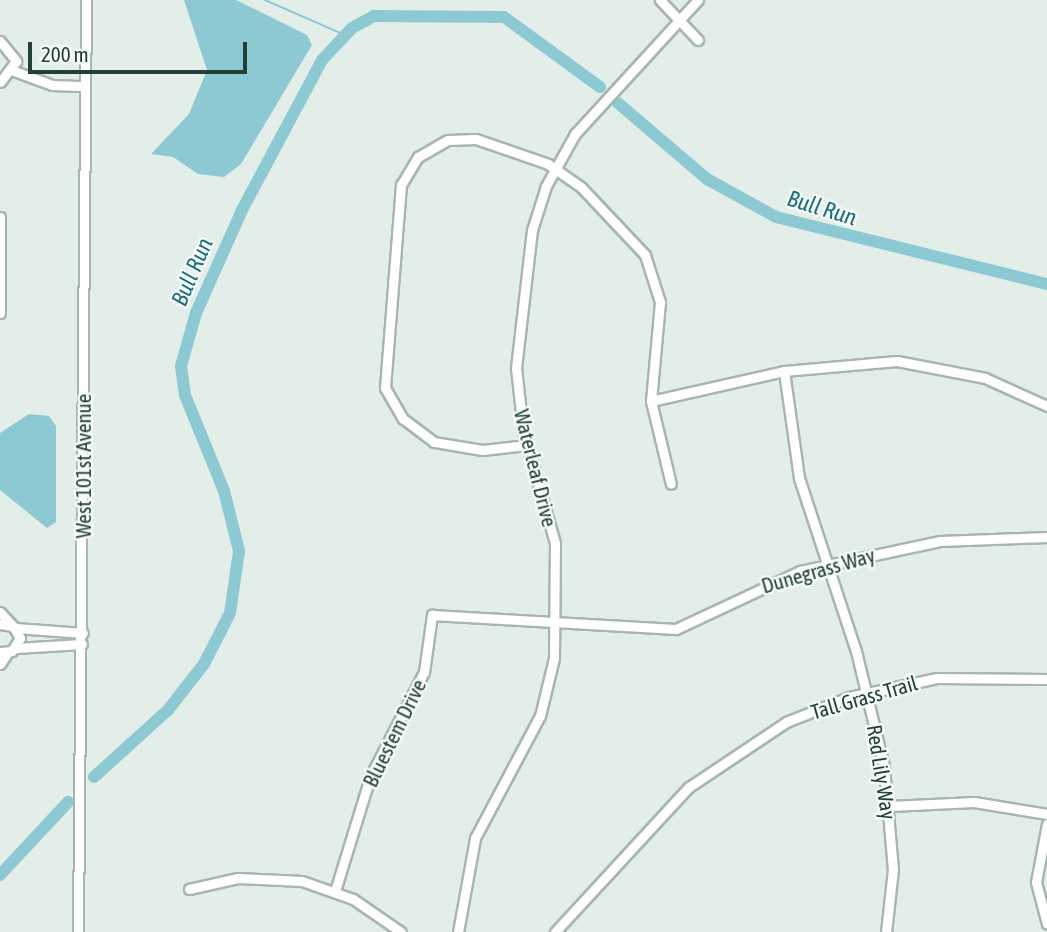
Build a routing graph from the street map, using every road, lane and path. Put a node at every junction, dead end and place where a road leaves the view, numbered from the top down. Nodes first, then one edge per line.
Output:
1 (86, 0) edge
2 (660, 0) edge
3 (698, 0) edge
4 (682, 22) junction
5 (698, 40) dead end
6 (0, 41) edge
7 (14, 71) junction
8 (0, 82) edge
9 (85, 86) junction
10 (554, 168) junction
11 (0, 217) edge
12 (0, 313) edge
13 (784, 371) junction
14 (651, 401) junction
15 (1047, 406) edge
16 (527, 445) junction
17 (671, 484) dead end
18 (1047, 537) edge
19 (827, 565) junction
20 (0, 612) edge
21 (432, 615) joint
22 (0, 624) edge
23 (557, 625) junction
24 (13, 626) junction
25 (83, 633) junction
26 (82, 644) junction
27 (8, 651) edge
28 (0, 664) edge
29 (1047, 679) edge
30 (867, 692) junction
31 (890, 806) junction
32 (1047, 814) edge
33 (1047, 824) edge
34 (190, 889) dead end
35 (335, 891) junction
36 (1047, 924) edge
37 (78, 932) edge
38 (401, 932) edge
39 (458, 932) edge
40 (555, 932) edge
41 (886, 932) edge

1 - 9 street, West 101st Avenue
2 - 4 street
3 - 4 street, Waterleaf Drive
4 - 5 street
4 - 10 street, Waterleaf Drive
6 - 7 street
7 - 8 street
7 - 9 street
9 - 25 street, West 101st Avenue
10 - 14 street
10 - 16 street, Waterleaf Drive
10 - 16 street
11 - 12 street
13 - 14 street
13 - 15 street
13 - 19 street, Red Lily Way
14 - 17 street
16 - 23 street, Waterleaf Drive
18 - 19 street, Dunegrass Way
19 - 23 street, Dunegrass Way
19 - 30 street, Red Lily Way
20 - 24 street
21 - 23 street, Dunegrass Way
21 - 35 street, Bluestem Drive
22 - 24 street
23 - 39 street, Waterleaf Drive
24 - 25 street
24 - 27 street
25 - 26 street, West 101st Avenue
26 - 27 street
26 - 37 street, West 101st Avenue
27 - 28 street
29 - 30 street, Tall Grass Trail
30 - 31 street, Red Lily Way
30 - 40 street, Tall Grass Trail
31 - 32 street
31 - 41 street, Red Lily Way
33 - 36 street
34 - 35 street
35 - 38 street

